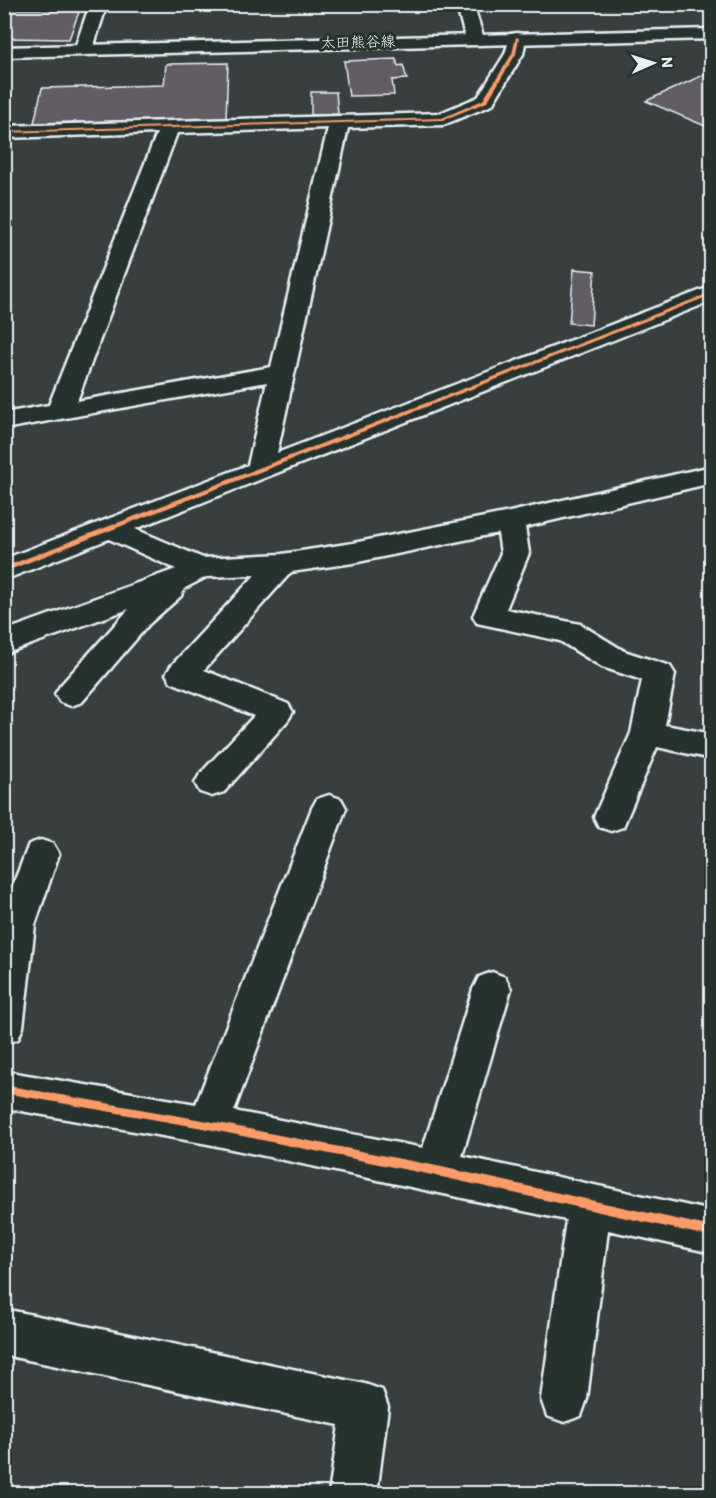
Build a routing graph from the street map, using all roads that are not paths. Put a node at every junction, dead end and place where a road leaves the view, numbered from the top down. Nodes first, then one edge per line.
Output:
1 (99, 4) edge
2 (464, 4) edge
3 (711, 34) edge
4 (517, 38) junction
5 (475, 39) junction
6 (84, 48) junction
7 (4, 52) edge
8 (339, 123) junction
9 (169, 127) junction
10 (6, 128) edge
11 (711, 293) edge
12 (284, 372) junction
13 (60, 411) junction
14 (4, 421) edge
15 (260, 470) junction
16 (711, 474) edge
17 (510, 520) junction
18 (110, 530) junction
19 (282, 564) junction
20 (4, 570) edge
21 (191, 573) junction
22 (4, 643) edge
23 (71, 694) dead end
24 (647, 733) junction
25 (711, 747) edge
26 (212, 783) dead end
27 (329, 808) dead end
28 (611, 817) dead end
29 (41, 854) dead end
30 (492, 988) dead end
31 (4, 1028) edge
32 (4, 1089) edge
33 (208, 1125) junction
34 (437, 1171) junction
35 (589, 1206) junction
36 (711, 1232) edge
37 (4, 1332) edge
38 (564, 1399) dead end
39 (353, 1494) edge

1 - 6 street
2 - 5 street
3 - 4 street, 太田熊谷線
4 - 5 street, 太田熊谷線
4 - 8 street
5 - 6 street, 太田熊谷線
6 - 7 street, 太田熊谷線
8 - 9 street
8 - 12 street
9 - 10 street
9 - 13 street
11 - 15 street
12 - 13 street
12 - 15 street
13 - 14 street
15 - 18 street
16 - 17 street
17 - 19 street
17 - 24 street
18 - 20 street
18 - 21 street
19 - 21 street
19 - 26 street
21 - 22 street
21 - 23 street
24 - 25 street
24 - 28 street
27 - 33 street
29 - 31 street
30 - 34 street
32 - 33 street
33 - 34 street
34 - 35 street
35 - 36 street
35 - 38 street
37 - 39 street

